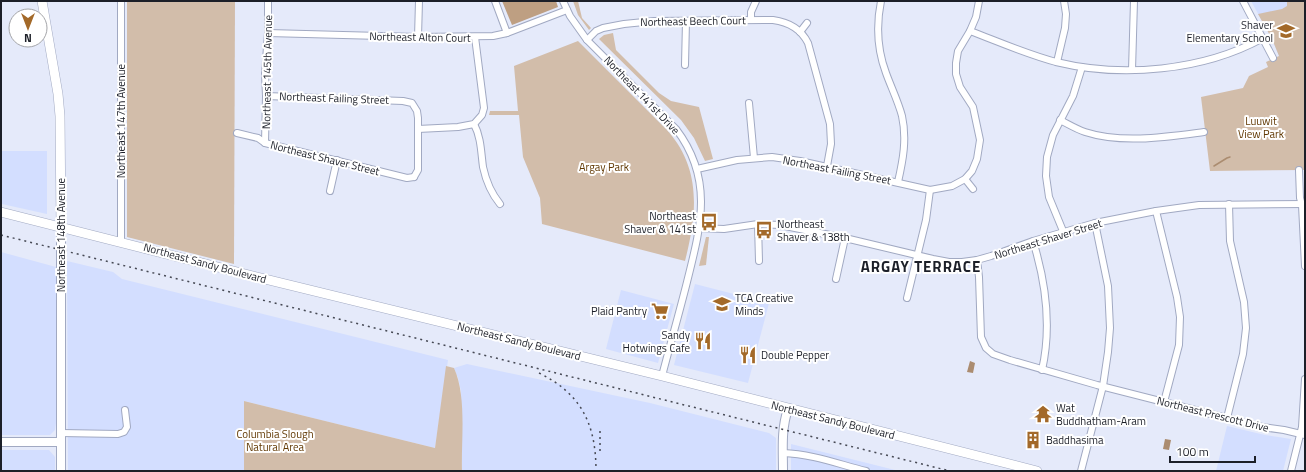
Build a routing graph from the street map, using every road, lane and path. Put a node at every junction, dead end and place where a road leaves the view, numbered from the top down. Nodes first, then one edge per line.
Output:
1 (42, 1) edge
2 (121, 1) edge
3 (268, 1) edge
4 (418, 1) edge
5 (495, 1) edge
6 (563, 1) edge
7 (756, 1) edge
8 (881, 1) edge
9 (979, 1) edge
10 (1064, 1) edge
11 (1134, 1) edge
12 (1243, 1) edge
13 (567, 10) junction
14 (751, 20) junction
15 (686, 21) junction
16 (807, 23) dead end
17 (970, 31) junction
18 (800, 32) junction
19 (268, 33) junction
20 (507, 33) junction
21 (418, 37) junction
22 (475, 37) junction
23 (1263, 38) junction
24 (587, 40) junction
25 (1273, 58) dead end
26 (1057, 62) junction
27 (685, 65) dead end
28 (1082, 67) junction
29 (1132, 70) junction
30 (266, 96) junction
31 (749, 103) dead end
32 (1060, 120) junction
33 (474, 124) junction
34 (418, 129) junction
35 (1204, 132) dead end
36 (238, 133) dead end
37 (265, 143) junction
38 (754, 158) junction
39 (337, 160) junction
40 (827, 166) junction
41 (697, 169) junction
42 (1300, 170) dead end
43 (414, 177) junction
44 (965, 179) junction
45 (898, 182) junction
46 (419, 184) dead end
47 (973, 189) dead end
48 (930, 190) junction
49 (330, 192) dead end
50 (500, 204) dead end
51 (1229, 204) junction
52 (1303, 204) edge
53 (1156, 210) junction
54 (1, 212) edge
55 (1095, 223) junction
56 (758, 224) junction
57 (61, 226) junction
58 (699, 228) junction
59 (1063, 232) junction
60 (845, 238) junction
61 (121, 241) junction
62 (1033, 241) junction
63 (917, 256) junction
64 (977, 260) junction
65 (759, 261) dead end
66 (1305, 266) edge
67 (836, 279) dead end
68 (907, 298) dead end
69 (1042, 370) junction
70 (662, 376) junction
71 (1305, 379) edge
72 (1104, 386) junction
73 (1164, 402) junction
74 (788, 409) junction
75 (125, 410) dead end
76 (1227, 418) junction
77 (1303, 434) edge
78 (61, 438) junction
79 (1, 442) edge
80 (783, 453) junction
81 (61, 471) edge
82 (783, 471) edge
83 (866, 471) edge
84 (1037, 471) edge
85 (1081, 471) edge
86 (1291, 471) edge

1 - 57 main road, Northeast 148th Avenue
2 - 61 street, Northeast 147th Avenue
3 - 19 street, Northeast 145th Avenue
4 - 21 street
5 - 20 street
6 - 13 street, Northeast 141st Drive
7 - 14 street
8 - 45 street
9 - 17 street
10 - 26 street
11 - 29 street
12 - 23 street
13 - 20 street, Northeast Alton Court
13 - 24 street, Northeast 141st Drive
14 - 15 street, Northeast Beech Court
14 - 18 street, Northeast Beech Court
15 - 24 street, Northeast Beech Court
15 - 27 street
16 - 18 street
17 - 26 street
17 - 44 street
18 - 40 street
19 - 21 street, Northeast Alton Court
19 - 30 street, Northeast 145th Avenue
20 - 22 street, Northeast Alton Court
21 - 22 street, Northeast Alton Court
22 - 33 street
23 - 25 street
23 - 29 street
24 - 41 street, Northeast 141st Drive
26 - 28 street
28 - 29 street
28 - 32 street
30 - 34 street, Northeast Failing Street
30 - 37 street, Northeast 145th Avenue
31 - 38 street
32 - 35 street
32 - 59 street
33 - 34 street
33 - 50 street
34 - 43 street
36 - 37 street, Northeast Shaver Street
37 - 39 street, Northeast Shaver Street
38 - 40 street, Northeast Failing Street
38 - 41 street, Northeast Failing Street
39 - 43 street, Northeast Shaver Street
39 - 49 street
40 - 45 street, Northeast Failing Street
41 - 58 street, Northeast 141st Drive
42 - 52 street
43 - 46 street
44 - 47 street
44 - 48 street
45 - 48 street, Northeast Failing Street
48 - 63 street
51 - 52 street, Northeast Shaver Street
51 - 53 street, Northeast Shaver Street
51 - 76 street
52 - 66 street
53 - 55 street, Northeast Shaver Street
53 - 73 street
54 - 57 main road, Northeast Sandy Boulevard
55 - 59 street, Northeast Shaver Street
55 - 72 street
56 - 58 street, Northeast Shaver Street
56 - 60 street, Northeast Shaver Street
56 - 65 street
57 - 61 main road, Northeast Sandy Boulevard
57 - 78 street, Northeast 148th Avenue
58 - 70 street, Northeast 141st Drive
59 - 62 street, Northeast Shaver Street
60 - 63 street, Northeast Shaver Street
60 - 67 street
61 - 70 main road, Northeast Sandy Boulevard
62 - 64 street, Northeast Shaver Street
62 - 69 street
63 - 64 street, Northeast Shaver Street
63 - 68 street
64 - 69 street, Northeast Prescott Drive
69 - 72 street, Northeast Prescott Drive
70 - 74 main road, Northeast Sandy Boulevard
71 - 77 street
72 - 73 street, Northeast Prescott Drive
72 - 85 street
73 - 76 street, Northeast Prescott Drive
74 - 80 street
74 - 84 main road, Northeast Sandy Boulevard
75 - 78 street
76 - 77 street, Northeast Prescott Drive
77 - 86 street
78 - 79 street
78 - 81 street, Northeast 148th Avenue
80 - 82 street
80 - 83 street

